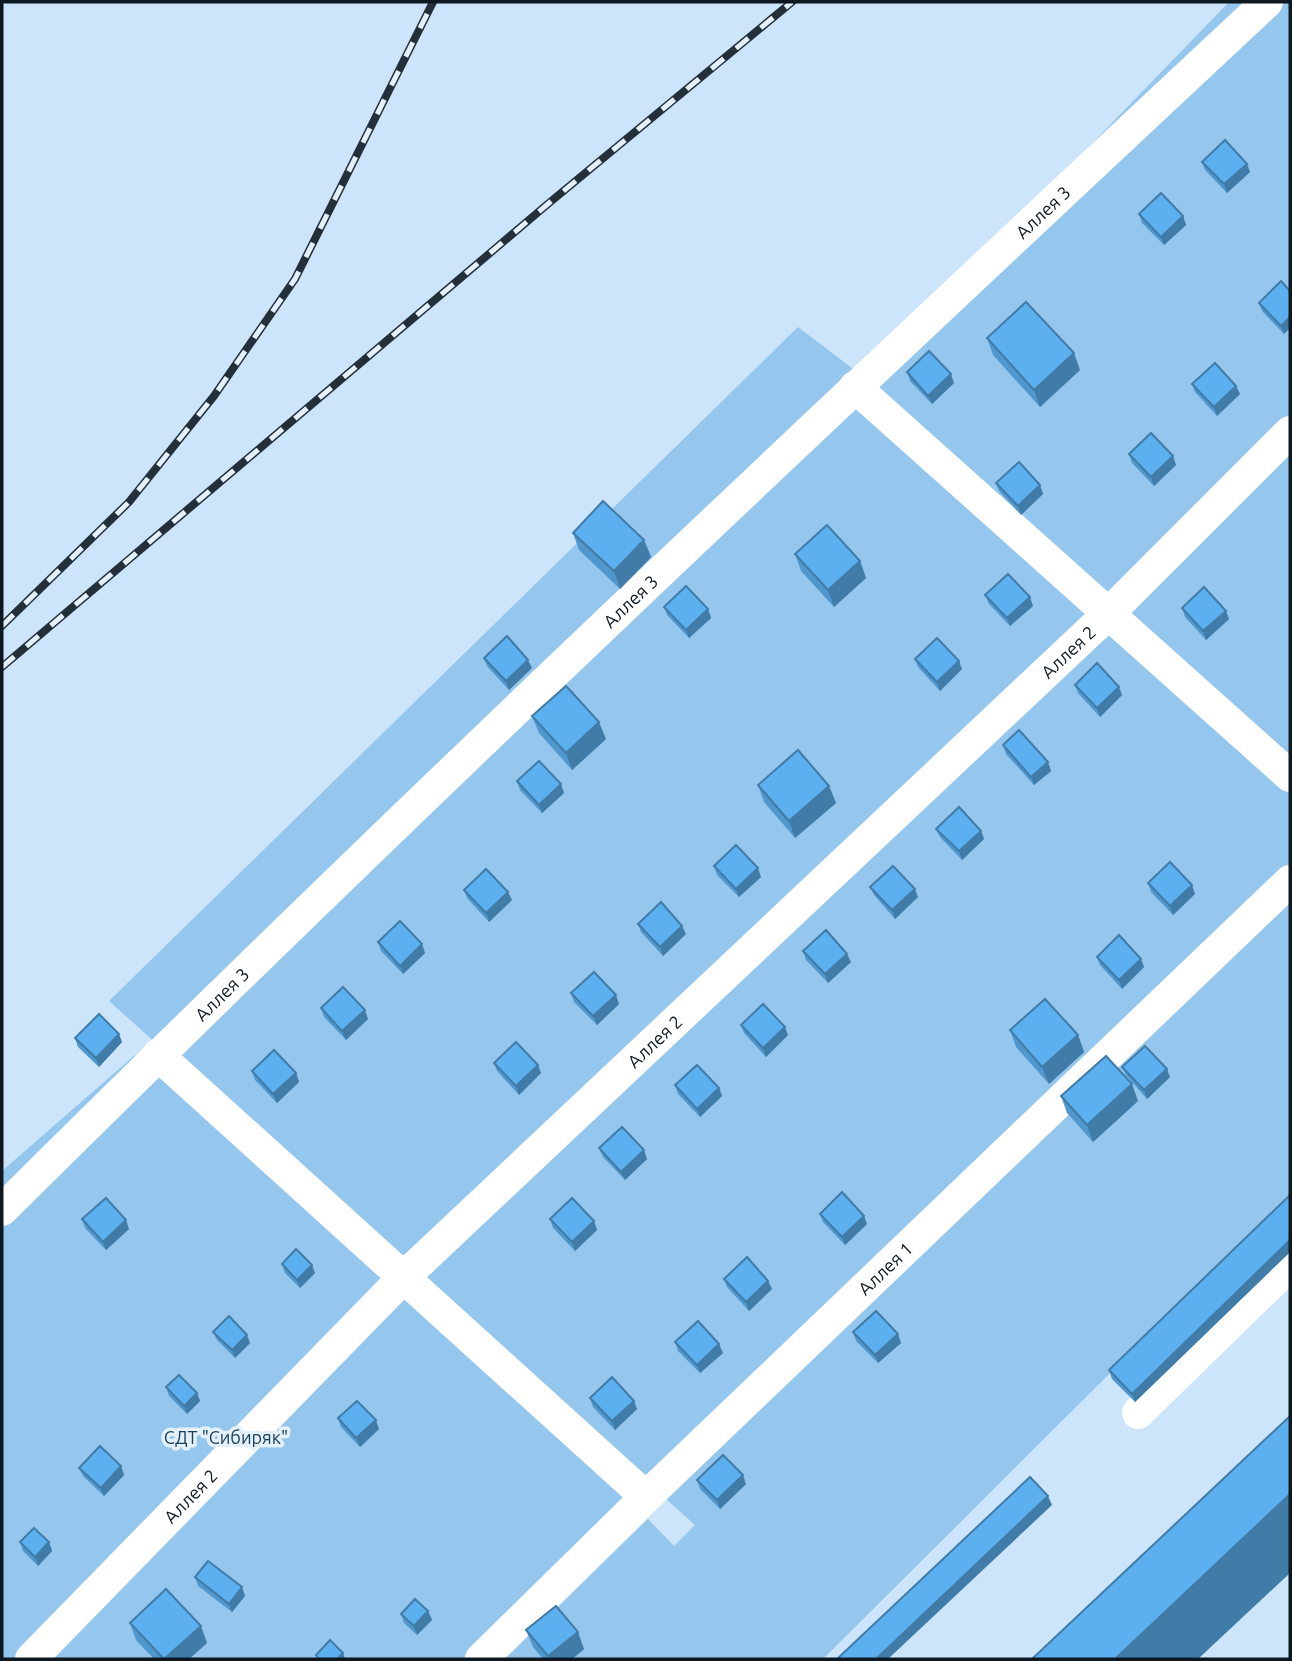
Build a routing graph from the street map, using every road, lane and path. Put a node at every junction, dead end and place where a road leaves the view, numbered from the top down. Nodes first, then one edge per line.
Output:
1 (1267, 2) edge
2 (855, 387) junction
3 (1290, 432) edge
4 (1107, 615) junction
5 (1290, 776) edge
6 (1290, 881) edge
7 (158, 1055) junction
8 (2, 1210) edge
9 (1290, 1265) edge
10 (405, 1276) junction
11 (1138, 1413) dead end
12 (646, 1497) junction
13 (31, 1659) edge
14 (481, 1659) edge

1 - 2 lane, Аллея 3
2 - 4 lane
2 - 7 lane, Аллея 3
3 - 4 lane, Аллея 2
4 - 5 lane
4 - 10 lane, Аллея 2
6 - 12 lane, Аллея 1
7 - 8 lane, Аллея 3
7 - 10 lane
9 - 11 lane
10 - 12 lane
10 - 13 lane, Аллея 2
12 - 14 lane, Аллея 1

